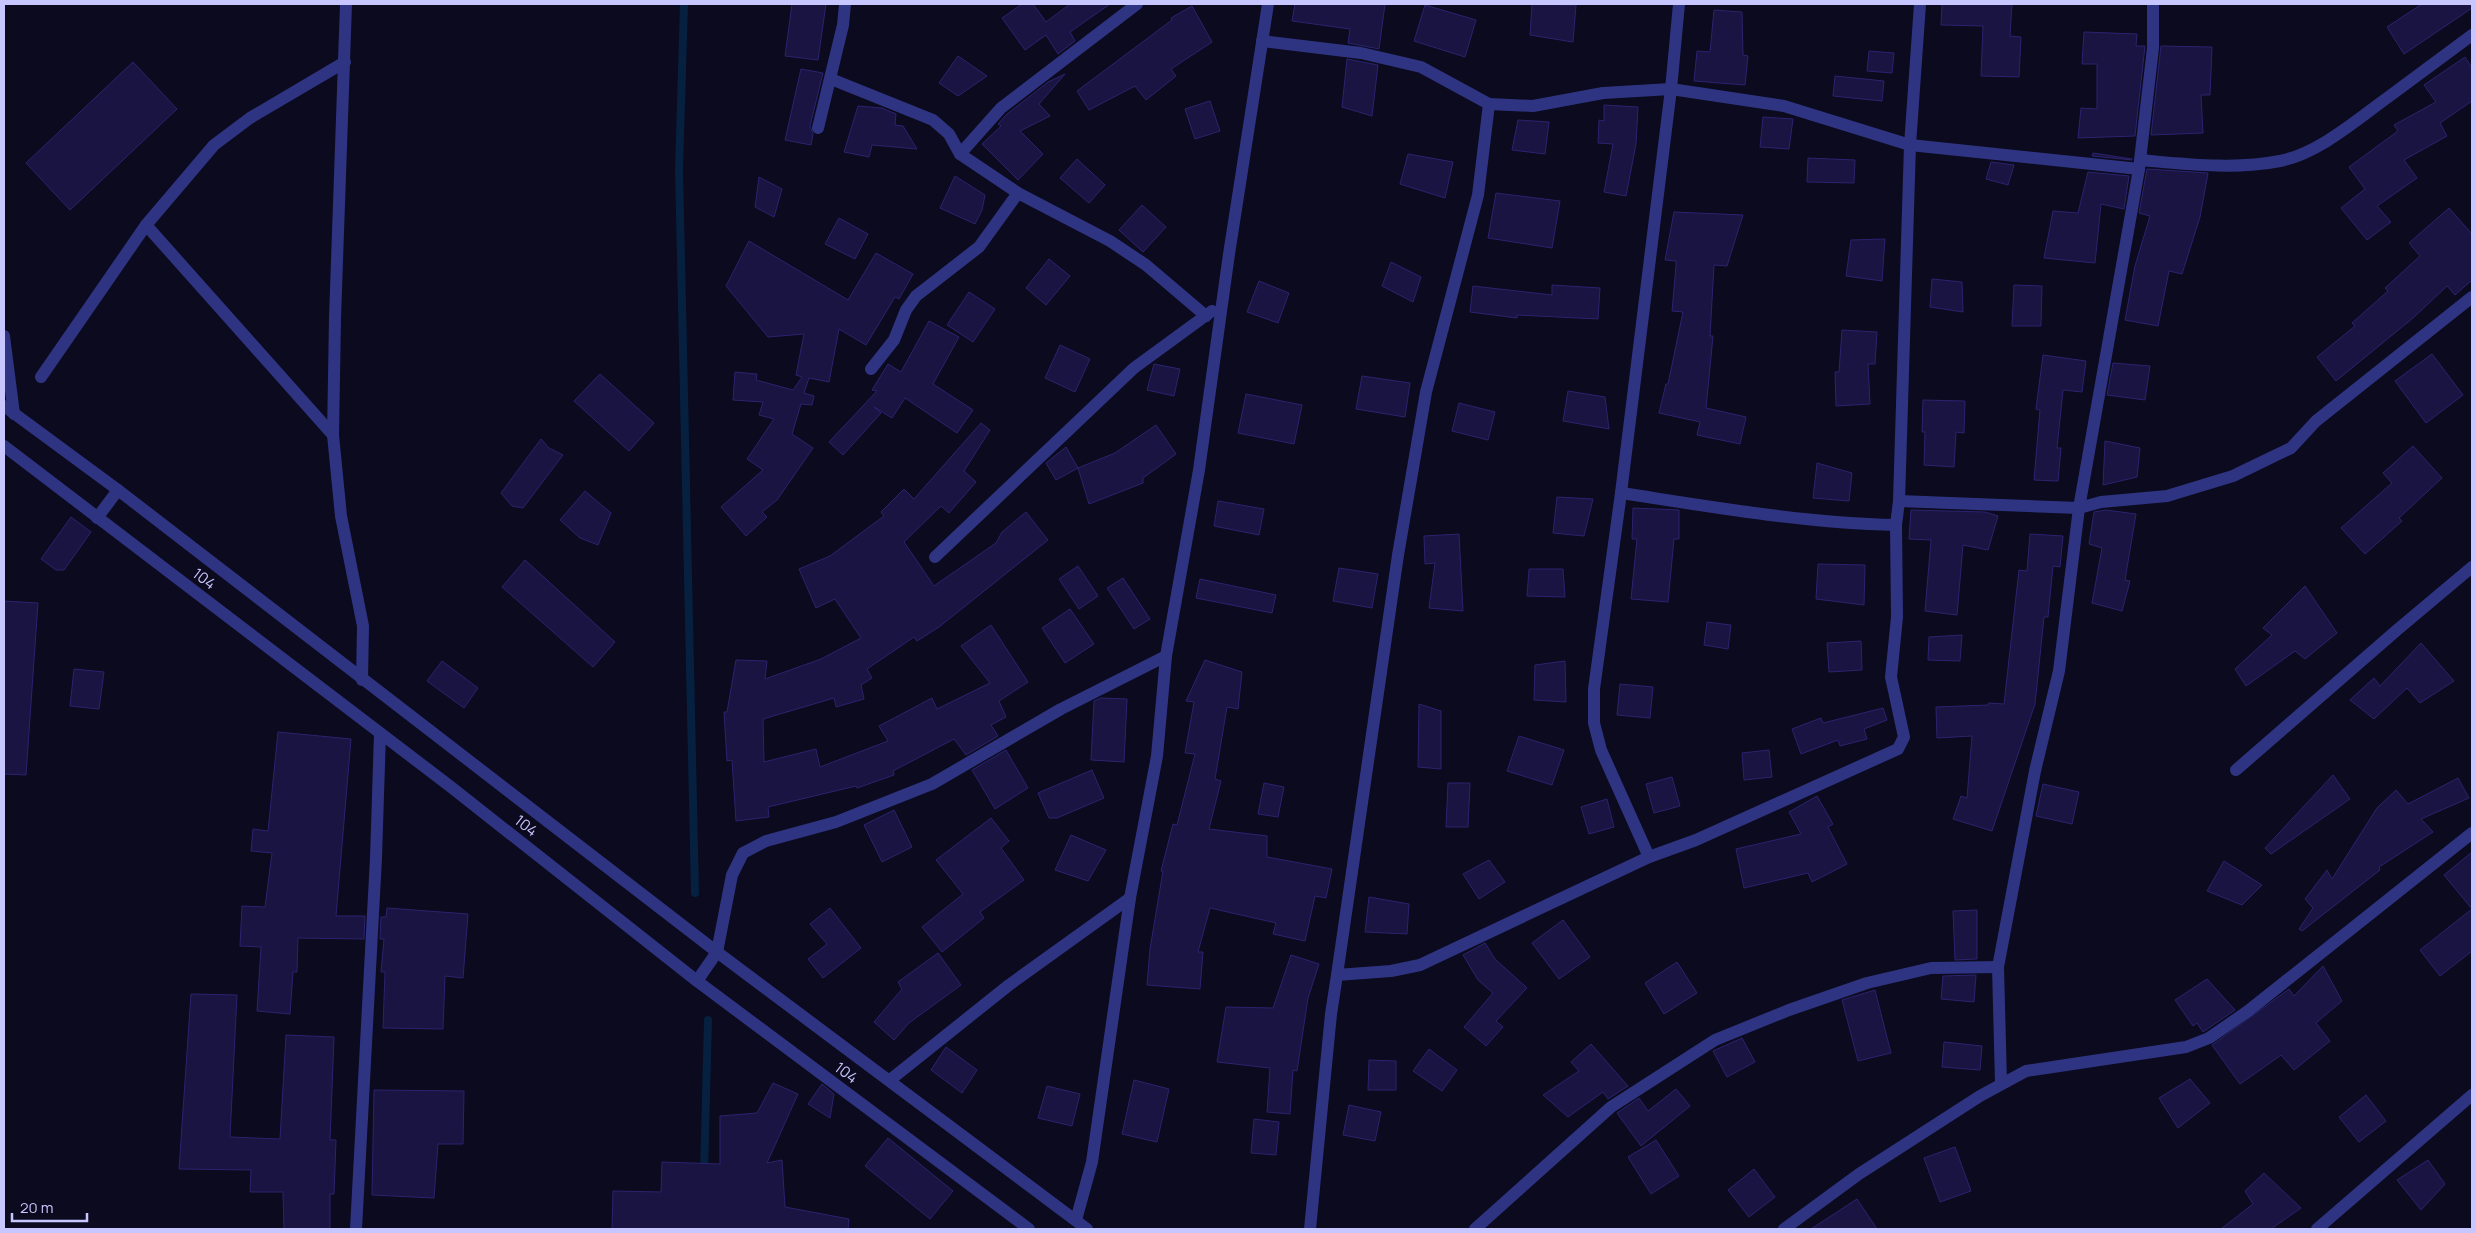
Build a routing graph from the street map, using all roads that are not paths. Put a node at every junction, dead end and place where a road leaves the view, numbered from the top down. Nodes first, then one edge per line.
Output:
1 (346, 4) edge
2 (845, 4) edge
3 (1136, 4) edge
4 (1268, 4) edge
5 (1679, 4) edge
6 (1920, 4) edge
7 (2152, 4) edge
8 (2472, 35) edge
9 (1262, 41) junction
10 (345, 62) junction
11 (831, 79) junction
12 (1671, 90) junction
13 (1489, 104) junction
14 (818, 128) dead end
15 (1910, 145) junction
16 (960, 154) junction
17 (2139, 164) junction
18 (1018, 193) junction
19 (146, 225) junction
20 (2472, 297) edge
21 (1222, 304) junction
22 (1206, 316) junction
23 (4, 336) edge
24 (871, 368) dead end
25 (41, 377) dead end
26 (9, 410) edge
27 (333, 435) junction
28 (4, 446) edge
29 (118, 490) junction
30 (1621, 493) junction
31 (1899, 501) junction
32 (2078, 508) junction
33 (97, 518) junction
34 (1896, 525) junction
35 (935, 557) dead end
36 (2472, 567) edge
37 (1166, 656) junction
38 (362, 680) junction
39 (380, 733) junction
40 (2236, 770) dead end
41 (2472, 833) edge
42 (1649, 857) junction
43 (1130, 898) junction
44 (717, 952) junction
45 (1998, 967) junction
46 (1336, 975) junction
47 (697, 981) junction
48 (890, 1080) junction
49 (2001, 1083) junction
50 (2472, 1095) edge
51 (1076, 1220) junction
52 (356, 1229) edge
53 (1029, 1229) edge
54 (1087, 1229) edge
55 (1310, 1229) edge
56 (1475, 1229) edge
57 (1784, 1229) edge
58 (2317, 1229) edge

1 - 10 street
2 - 11 street
3 - 16 street
4 - 9 street
5 - 12 street
6 - 15 street
7 - 17 street
8 - 17 street
9 - 13 street
9 - 21 street
10 - 19 street
10 - 27 street
11 - 14 street
11 - 16 street
12 - 13 street
12 - 15 street
12 - 30 street
13 - 46 street
15 - 17 street
15 - 31 street
16 - 18 street
17 - 32 street
18 - 22 street
18 - 24 street
19 - 25 street
19 - 27 street
20 - 32 street
21 - 22 street
21 - 37 street
22 - 35 street
23 - 26 street
26 - 29 street
27 - 38 street
28 - 33 street, 104
29 - 33 street
29 - 38 street
30 - 34 street
30 - 42 street
31 - 32 street
31 - 34 street
32 - 45 street
33 - 39 street, 104
34 - 42 street
36 - 40 street
37 - 43 street
37 - 44 street
38 - 44 street
39 - 47 street, 104
39 - 52 street
41 - 49 street
42 - 46 street
43 - 48 street
43 - 51 street
44 - 47 street
44 - 48 street
45 - 49 street
45 - 56 street
46 - 55 street
47 - 53 street, 104
48 - 51 street
49 - 57 street
50 - 58 street
51 - 54 street

